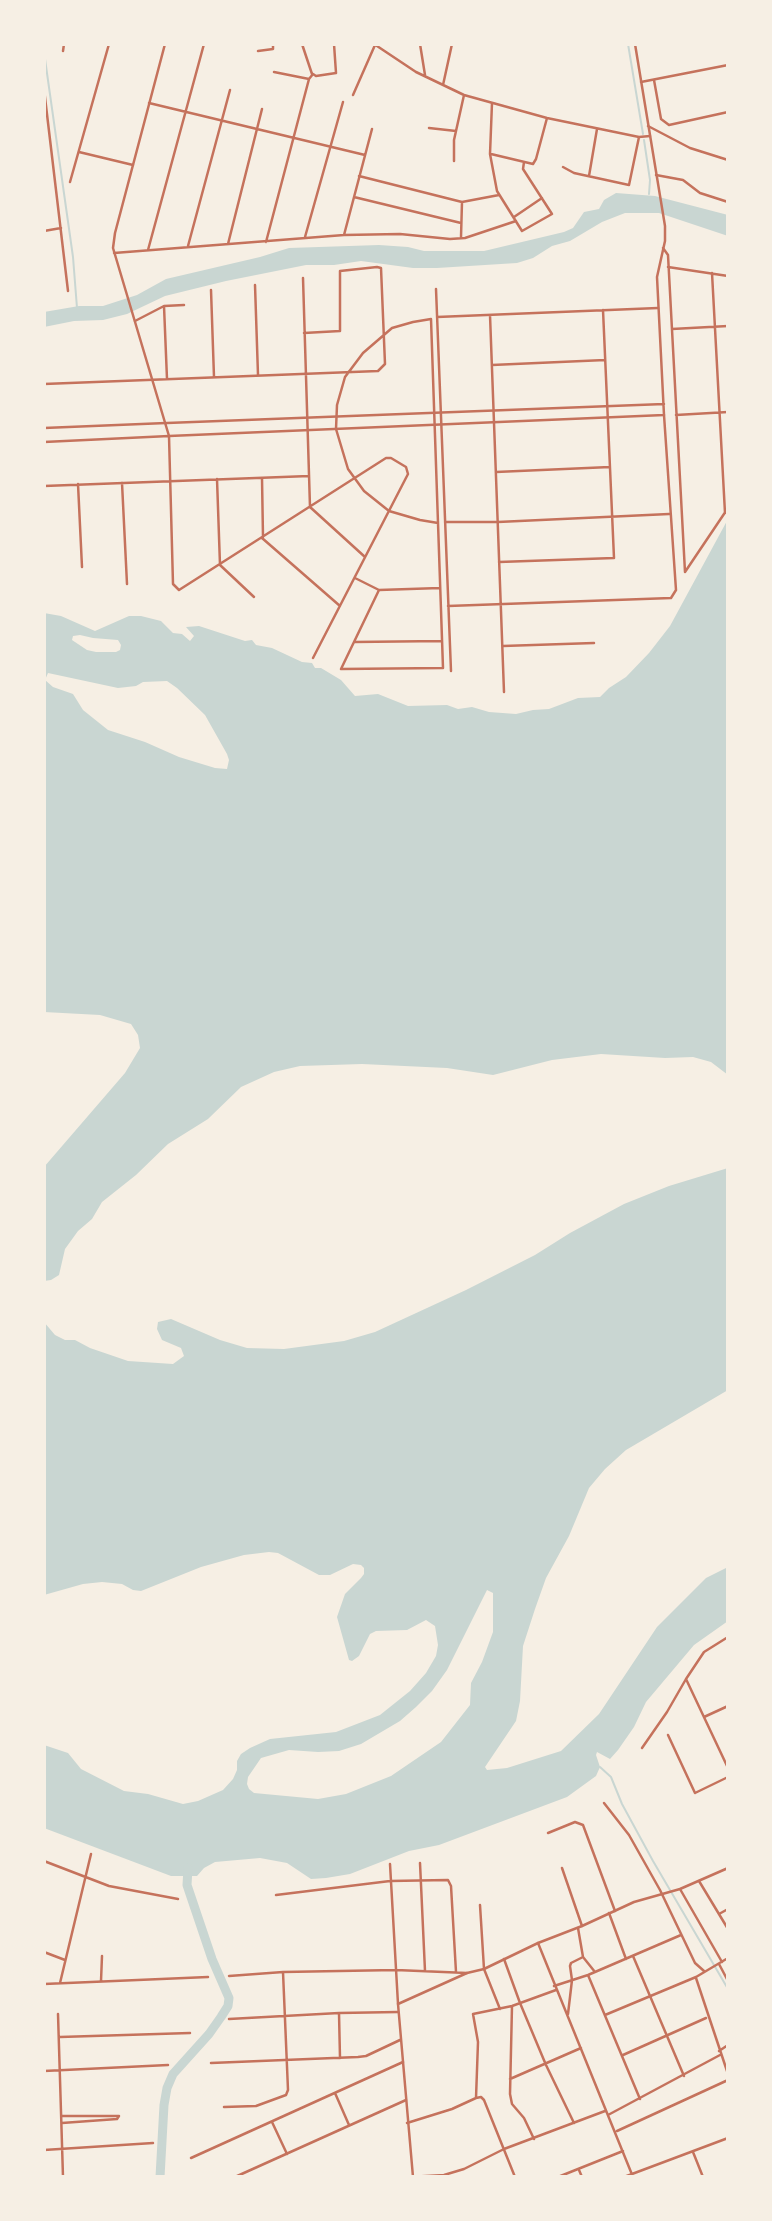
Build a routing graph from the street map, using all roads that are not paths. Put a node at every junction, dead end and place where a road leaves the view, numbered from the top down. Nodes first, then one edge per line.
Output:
1 (64, 44) edge
2 (109, 44) edge
3 (165, 44) edge
4 (204, 44) edge
5 (273, 44) edge
6 (302, 44) edge
7 (334, 44) edge
8 (374, 44) edge
9 (420, 44) edge
10 (452, 44) edge
11 (635, 44) edge
12 (62, 51) dead end
13 (258, 51) dead end
14 (728, 65) edge
15 (639, 68) junction
16 (634, 69) dead end
17 (274, 72) dead end
18 (313, 74) junction
19 (425, 76) junction
20 (309, 79) junction
21 (654, 80) junction
22 (641, 82) junction
23 (443, 85) junction
24 (44, 89) edge
25 (230, 90) dead end
26 (353, 95) dead end
27 (464, 95) junction
28 (343, 102) dead end
29 (149, 103) junction
30 (492, 103) junction
31 (262, 109) dead end
32 (46, 110) edge
33 (187, 112) junction
34 (728, 112) edge
35 (646, 113) junction
36 (641, 114) dead end
37 (547, 118) junction
38 (222, 120) junction
39 (648, 126) junction
40 (429, 128) dead end
41 (257, 129) junction
42 (372, 129) dead end
43 (597, 129) junction
44 (456, 131) junction
45 (650, 136) junction
46 (639, 137) junction
47 (294, 138) junction
48 (330, 146) junction
49 (79, 152) junction
50 (489, 154) junction
51 (365, 155) junction
52 (728, 160) edge
53 (454, 162) dead end
54 (524, 162) junction
55 (132, 165) junction
56 (563, 167) dead end
57 (656, 175) junction
58 (359, 176) junction
59 (589, 176) junction
60 (70, 182) dead end
61 (499, 195) junction
62 (354, 197) junction
63 (542, 198) junction
64 (462, 202) junction
65 (728, 202) edge
66 (515, 219) junction
67 (461, 223) junction
68 (62, 228) junction
69 (44, 231) edge
70 (344, 234) junction
71 (304, 238) junction
72 (460, 238) junction
73 (266, 242) junction
74 (228, 244) junction
75 (188, 247) junction
76 (663, 248) junction
77 (148, 250) junction
78 (114, 253) junction
79 (668, 267) junction
80 (712, 273) junction
81 (728, 276) edge
82 (303, 278) dead end
83 (255, 285) dead end
84 (436, 289) dead end
85 (211, 290) dead end
86 (68, 291) dead end
87 (184, 305) dead end
88 (164, 306) junction
89 (658, 308) junction
90 (603, 310) junction
91 (490, 315) junction
92 (437, 317) junction
93 (135, 321) junction
94 (728, 326) edge
95 (715, 327) junction
96 (672, 329) junction
97 (304, 333) junction
98 (384, 335) junction
99 (605, 360) junction
100 (492, 365) junction
101 (348, 372) junction
102 (306, 374) junction
103 (258, 375) junction
104 (214, 377) junction
105 (153, 379) junction
106 (167, 379) junction
107 (44, 384) edge
108 (664, 404) junction
109 (607, 406) junction
110 (493, 411) junction
111 (720, 412) junction
112 (728, 412) edge
113 (434, 413) junction
114 (441, 413) junction
115 (664, 415) junction
116 (676, 415) junction
117 (336, 417) junction
118 (608, 417) junction
119 (307, 418) junction
120 (494, 422) junction
121 (166, 423) junction
122 (434, 425) junction
123 (441, 425) junction
124 (44, 428) edge
125 (336, 429) junction
126 (307, 430) junction
127 (169, 436) junction
128 (44, 442) edge
129 (610, 467) junction
130 (496, 472) junction
131 (309, 476) junction
132 (262, 478) junction
133 (355, 478) junction
134 (218, 479) junction
135 (170, 481) junction
136 (122, 483) junction
137 (78, 484) junction
138 (44, 486) edge
139 (310, 507) junction
140 (728, 508) edge
141 (389, 511) junction
142 (725, 513) junction
143 (670, 514) junction
144 (612, 517) junction
145 (445, 522) junction
146 (498, 522) junction
147 (438, 523) junction
148 (263, 537) junction
149 (365, 557) junction
150 (499, 562) junction
151 (220, 565) junction
152 (82, 567) dead end
153 (355, 577) junction
154 (127, 584) dead end
155 (440, 587) junction
156 (379, 590) junction
157 (254, 597) dead end
158 (501, 605) junction
159 (340, 606) junction
160 (449, 606) junction
161 (442, 641) junction
162 (354, 642) junction
163 (594, 643) dead end
164 (503, 646) junction
165 (313, 658) dead end
166 (451, 671) dead end
167 (505, 692) dead end
168 (728, 1637) edge
169 (685, 1679) junction
170 (728, 1706) edge
171 (704, 1717) junction
172 (668, 1735) dead end
173 (642, 1748) dead end
174 (728, 1755) edge
175 (723, 1758) junction
176 (728, 1768) edge
177 (728, 1777) edge
178 (604, 1803) dead end
179 (548, 1833) dead end
180 (91, 1854) dead end
181 (44, 1861) edge
182 (420, 1863) dead end
183 (390, 1864) dead end
184 (562, 1868) dead end
185 (728, 1868) edge
186 (86, 1876) junction
187 (390, 1881) junction
188 (421, 1881) junction
189 (699, 1881) junction
190 (680, 1889) junction
191 (661, 1893) junction
192 (276, 1895) dead end
193 (178, 1899) dead end
194 (480, 1905) dead end
195 (728, 1909) edge
196 (615, 1911) junction
197 (609, 1913) junction
198 (719, 1914) junction
199 (580, 1927) junction
200 (728, 1929) edge
201 (682, 1935) junction
202 (538, 1943) junction
203 (44, 1952) edge
204 (102, 1956) dead end
205 (633, 1956) junction
206 (583, 1957) junction
207 (728, 1958) edge
208 (504, 1959) junction
209 (626, 1959) junction
210 (65, 1961) junction
211 (720, 1963) junction
212 (484, 1969) junction
213 (396, 1970) junction
214 (425, 1971) junction
215 (704, 1971) junction
216 (283, 1972) junction
217 (456, 1972) junction
218 (596, 1972) junction
219 (467, 1973) junction
220 (588, 1975) junction
221 (208, 1976) dead end
222 (229, 1976) dead end
223 (696, 1977) junction
224 (572, 1980) junction
225 (101, 1981) junction
226 (728, 1981) edge
227 (60, 1983) junction
228 (44, 1984) edge
229 (555, 1988) junction
230 (650, 1995) junction
231 (520, 2003) junction
232 (398, 2004) junction
233 (512, 2006) junction
234 (500, 2009) junction
235 (339, 2012) junction
236 (398, 2012) junction
237 (58, 2014) dead end
238 (286, 2015) junction
239 (568, 2015) junction
240 (605, 2015) junction
241 (708, 2017) junction
242 (229, 2019) dead end
243 (190, 2033) dead end
244 (666, 2035) junction
245 (60, 2037) junction
246 (400, 2040) junction
247 (728, 2045) edge
248 (581, 2048) junction
249 (720, 2053) junction
250 (623, 2055) junction
251 (340, 2058) junction
252 (286, 2059) junction
253 (402, 2062) junction
254 (211, 2063) dead end
255 (168, 2065) dead end
256 (546, 2065) junction
257 (59, 2070) junction
258 (44, 2071) edge
259 (728, 2074) edge
260 (684, 2076) junction
261 (509, 2080) junction
262 (728, 2080) edge
263 (335, 2093) junction
264 (476, 2098) junction
265 (640, 2099) junction
266 (405, 2100) junction
267 (224, 2107) dead end
268 (606, 2110) junction
269 (95, 2115) junction
270 (608, 2115) junction
271 (62, 2116) junction
272 (95, 2121) junction
273 (272, 2122) junction
274 (62, 2123) junction
275 (407, 2123) junction
276 (574, 2123) junction
277 (349, 2125) junction
278 (615, 2131) junction
279 (728, 2137) edge
280 (534, 2139) junction
281 (153, 2143) dead end
282 (62, 2148) junction
283 (44, 2150) edge
284 (504, 2150) junction
285 (624, 2151) junction
286 (693, 2152) junction
287 (287, 2155) junction
288 (191, 2158) dead end
289 (579, 2170) junction
290 (633, 2176) edge
291 (63, 2177) edge
292 (235, 2177) edge
293 (408, 2177) edge
294 (413, 2177) edge
295 (515, 2177) edge
296 (558, 2177) edge
297 (582, 2177) edge
298 (624, 2177) edge
299 (703, 2177) edge

1 - 12 street
2 - 49 street
3 - 29 street
4 - 33 street
5 - 13 street
6 - 18 street
7 - 18 street
8 - 19 street
8 - 26 street
9 - 19 street
10 - 23 street
11 - 15 street
14 - 21 street
15 - 16 street
15 - 22 street
17 - 20 street
18 - 20 street
19 - 23 street
20 - 47 street
21 - 22 street
21 - 34 street
22 - 35 street
23 - 27 street
24 - 32 street
25 - 38 street
27 - 30 street
27 - 44 street
28 - 48 street
29 - 33 street
29 - 55 street
30 - 37 street
30 - 50 street
31 - 41 street
32 - 68 street
33 - 38 street
33 - 77 street
35 - 36 street
35 - 39 street
37 - 43 street
37 - 54 street
38 - 41 street
38 - 75 street
39 - 45 street
39 - 52 street
40 - 44 street
41 - 47 street
41 - 74 street
42 - 51 street
43 - 46 street
43 - 59 street
44 - 53 street
45 - 46 street
45 - 57 street
46 - 59 street
47 - 48 street
47 - 73 street
48 - 51 street
48 - 71 street
49 - 55 street
49 - 60 street
50 - 54 street
50 - 61 street
51 - 58 street
54 - 63 street
55 - 78 street
56 - 59 street
57 - 65 street
57 - 76 street
58 - 62 street
58 - 64 street
61 - 64 street
61 - 66 street
62 - 67 street
62 - 70 street
63 - 66 street
63 - 66 street
64 - 67 street
66 - 72 street
67 - 72 street
68 - 69 street
68 - 86 street
70 - 71 street
70 - 72 street
71 - 73 street
73 - 74 street
74 - 75 street
75 - 77 street
76 - 79 street
76 - 89 street
77 - 78 street
78 - 93 street
79 - 80 street
79 - 96 street
80 - 81 street
80 - 95 street
82 - 97 street
83 - 103 street
84 - 92 street
85 - 104 street
87 - 88 street
88 - 93 street
88 - 106 street
89 - 90 street
89 - 108 street
90 - 91 street
90 - 99 street
91 - 92 street
91 - 100 street
92 - 114 street
93 - 105 street
94 - 95 street
95 - 96 street
95 - 111 street
96 - 116 street
97 - 98 street
97 - 102 street
98 - 101 street
98 - 101 street
98 - 113 street
99 - 100 street
99 - 109 street
100 - 110 street
101 - 102 street
101 - 117 street
102 - 103 street
102 - 119 street
103 - 104 street
104 - 106 street
105 - 106 street
105 - 107 street
105 - 121 street
108 - 109 street
108 - 115 street
109 - 110 street
109 - 118 street
110 - 114 street
110 - 120 street
111 - 112 street
111 - 116 street
111 - 142 street
113 - 114 street
113 - 117 street
113 - 122 street
114 - 123 street
115 - 118 street
115 - 143 street
116 - 142 street
117 - 119 street
117 - 125 street
118 - 120 street
118 - 129 street
119 - 121 street
119 - 126 street
120 - 123 street
120 - 130 street
121 - 124 street
121 - 127 street
122 - 123 street
122 - 125 street
122 - 147 street
123 - 145 street
125 - 126 street
125 - 133 street
126 - 127 street
126 - 131 street
127 - 128 street
127 - 135 street
129 - 130 street
129 - 144 street
130 - 146 street
131 - 132 street
131 - 139 street
132 - 134 street
132 - 148 street
133 - 139 street
133 - 141 street
133 - 141 street
134 - 135 street
134 - 151 street
135 - 136 street
135 - 151 street
136 - 137 street
136 - 154 street
137 - 138 street
137 - 152 street
139 - 148 street
139 - 149 street
140 - 142 street
141 - 147 street
141 - 149 street
143 - 144 street
143 - 158 street
144 - 146 street
144 - 150 street
145 - 146 street
145 - 160 street
146 - 150 street
147 - 155 street
148 - 151 street
148 - 159 street
149 - 153 street
150 - 158 street
151 - 157 street
153 - 156 street
153 - 159 street
155 - 156 street
155 - 161 street
156 - 162 street
158 - 160 street
158 - 164 street
159 - 165 street
160 - 166 street
161 - 162 street
161 - 162 street
163 - 164 street
164 - 167 street
168 - 169 street
169 - 171 street
169 - 173 street
170 - 171 street
171 - 175 street
172 - 177 street
174 - 175 street
175 - 176 street
178 - 191 street
179 - 196 street
180 - 186 street
181 - 186 street
182 - 188 street
183 - 187 street
184 - 199 street
185 - 189 street
186 - 193 street
186 - 210 street
187 - 188 street
187 - 192 street
187 - 213 street
188 - 214 street
188 - 217 street
189 - 190 street
189 - 198 street
190 - 191 street
190 - 211 street
191 - 196 street
191 - 201 street
194 - 212 street
195 - 198 street
196 - 197 street
197 - 199 street
197 - 209 street
198 - 200 street
199 - 202 street
199 - 206 street
201 - 205 street
201 - 215 street
202 - 208 street
202 - 229 street
203 - 210 street
204 - 225 street
205 - 209 street
205 - 230 street
206 - 218 street
206 - 224 street
207 - 211 street
208 - 212 street
208 - 231 street
209 - 218 street
210 - 227 street
211 - 215 street
211 - 226 street
212 - 219 street
212 - 234 street
213 - 214 street
213 - 216 street
213 - 232 street
214 - 217 street
215 - 223 street
216 - 222 street
216 - 238 street
217 - 219 street
218 - 220 street
219 - 232 street
220 - 224 street
220 - 240 street
221 - 225 street
223 - 230 street
223 - 241 street
224 - 229 street
224 - 239 street
225 - 227 street
227 - 228 street
229 - 231 street
229 - 239 street
230 - 240 street
230 - 244 street
231 - 233 street
231 - 256 street
232 - 236 street
233 - 234 street
233 - 261 street
234 - 264 street
235 - 236 street
235 - 238 street
235 - 251 street
236 - 246 street
237 - 245 street
238 - 242 street
238 - 252 street
239 - 248 street
240 - 250 street
241 - 244 street
241 - 249 street
243 - 245 street
244 - 250 street
244 - 260 street
245 - 257 street
246 - 251 street
246 - 253 street
247 - 249 street
248 - 256 street
248 - 268 street
249 - 259 street
249 - 260 street
250 - 265 street
251 - 252 street
252 - 254 street
252 - 267 street
253 - 263 street
253 - 266 street
255 - 257 street
256 - 261 street
256 - 276 street
257 - 258 street
257 - 271 street
260 - 265 street
261 - 280 street
262 - 278 street
263 - 273 street
263 - 277 street
264 - 275 street
264 - 284 street
265 - 270 street
266 - 275 street
266 - 277 street
268 - 270 street
268 - 276 street
269 - 271 street
269 - 272 street
269 - 272 street
270 - 278 street
271 - 274 street
272 - 274 street
273 - 287 street
273 - 288 street
274 - 282 street
275 - 294 street
276 - 280 street
277 - 287 street
278 - 285 street
279 - 286 street
280 - 284 street
281 - 282 street
282 - 283 street
282 - 291 street
284 - 294 street
284 - 295 street
285 - 289 street
285 - 290 street
286 - 290 street
286 - 299 street
287 - 292 street
289 - 296 street
289 - 297 street
290 - 298 street
293 - 294 street

